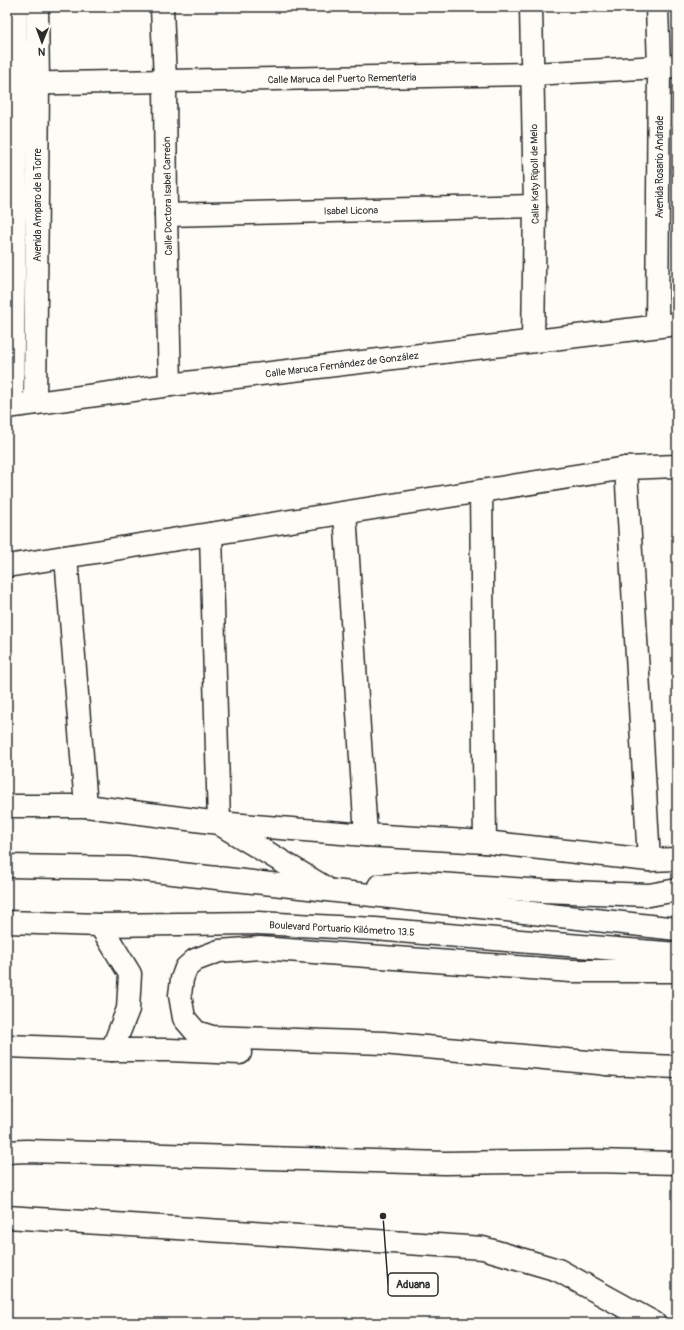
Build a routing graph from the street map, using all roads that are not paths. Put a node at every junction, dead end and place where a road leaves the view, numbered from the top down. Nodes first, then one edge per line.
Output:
1 (15, 7) edge
2 (36, 7) edge
3 (162, 7) edge
4 (531, 7) edge
5 (657, 7) edge
6 (668, 66) edge
7 (532, 74) junction
8 (165, 81) junction
9 (21, 84) edge
10 (535, 206) junction
11 (166, 215) junction
12 (15, 216) junction
13 (37, 216) junction
14 (667, 325) edge
15 (533, 341) junction
16 (170, 385) junction
17 (35, 403) junction
18 (9, 407) edge
19 (677, 466) edge
20 (626, 468) junction
21 (480, 491) junction
22 (346, 513) junction
23 (211, 534) junction
24 (66, 557) junction
25 (7, 566) edge
26 (7, 806) edge
27 (86, 806) junction
28 (219, 823) junction
29 (366, 835) junction
30 (485, 842) junction
31 (677, 859) edge
32 (649, 860) junction
33 (7, 866) edge
34 (329, 890) junction
35 (677, 890) edge
36 (7, 922) edge
37 (100, 924) junction
38 (677, 929) edge
39 (677, 954) edge
40 (677, 971) edge
41 (7, 1046) edge
42 (112, 1050) junction
43 (620, 1065) junction
44 (677, 1067) edge
45 (7, 1152) edge
46 (677, 1163) edge
47 (7, 1218) edge
48 (654, 1323) edge

1 - 9 main road, Avenida Amparo de la Torre
2 - 9 main road, Avenida Amparo de la Torre
3 - 8 main road, Calle Doctora Isabel Carreón
4 - 7 main road, Calle Katy Ripoll de Melo
5 - 6 main road, Avenida Rosario Andrade
6 - 7 main road, Calle Maruca del Puerto Rementeria
6 - 14 main road, Avenida Rosario Andrade
7 - 8 main road, Calle Maruca del Puerto Rementeria
7 - 10 main road, Calle Katy Ripoll de Melo
8 - 9 main road, Calle Maruca del Puerto Rementeria
8 - 11 main road, Calle Doctora Isabel Carreón
9 - 12 main road, Avenida Amparo de la Torre
9 - 13 main road, Avenida Amparo de la Torre
10 - 11 main road, Isabel Licona
10 - 15 main road, Calle Katy Ripoll de Melo
11 - 16 main road, Calle Doctora Isabel Carreón
12 - 13 main road
12 - 18 main road, Avenida Amparo de la Torre
13 - 17 main road, Avenida Amparo de la Torre
14 - 15 main road, Calle Maruca Fernández de González
15 - 16 main road, Calle Maruca Fernández de González
16 - 17 main road, Calle Maruca Fernández de González
17 - 18 main road, Calle Maruca Fernández de González
19 - 20 main road
20 - 21 main road
20 - 32 main road
21 - 22 main road
21 - 30 main road
22 - 23 main road
22 - 29 main road
23 - 24 main road
23 - 28 main road
24 - 25 main road
24 - 27 main road
26 - 27 main road
27 - 28 main road
28 - 29 main road
28 - 34 main road
29 - 30 main road
30 - 32 main road
31 - 32 main road
33 - 34 main road
34 - 35 main road
34 - 38 main road
36 - 37 main road, Boulevard Portuario Kilómetro 13.5
37 - 39 main road, Boulevard Portuario Kilómetro 13.5
37 - 42 main road
40 - 43 main road
41 - 42 main road
42 - 43 main road
43 - 44 main road
45 - 46 main road
47 - 48 main road

